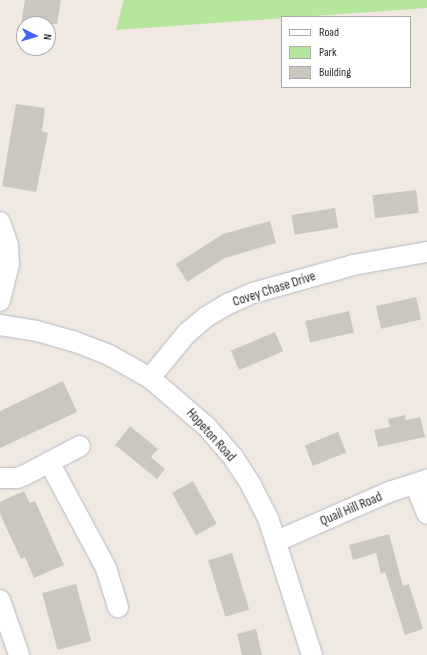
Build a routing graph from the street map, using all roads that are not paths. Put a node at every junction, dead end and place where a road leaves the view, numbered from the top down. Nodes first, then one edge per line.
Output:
1 (0, 222) edge
2 (427, 252) edge
3 (5, 263) edge
4 (0, 301) edge
5 (0, 325) edge
6 (150, 378) junction
7 (80, 446) dead end
8 (50, 462) junction
9 (0, 478) edge
10 (421, 482) edge
11 (427, 514) edge
12 (277, 541) junction
13 (0, 600) edge
14 (118, 607) dead end
15 (19, 655) edge
16 (312, 655) edge

1 - 3 street
2 - 6 street, Covey Chase Drive
3 - 4 street
5 - 6 street, Hopeton Road
6 - 12 street, Hopeton Road
7 - 8 street
8 - 9 street
8 - 14 street
10 - 11 street
10 - 12 street, Quail Hill Road
12 - 16 street, Hopeton Road
13 - 15 street

